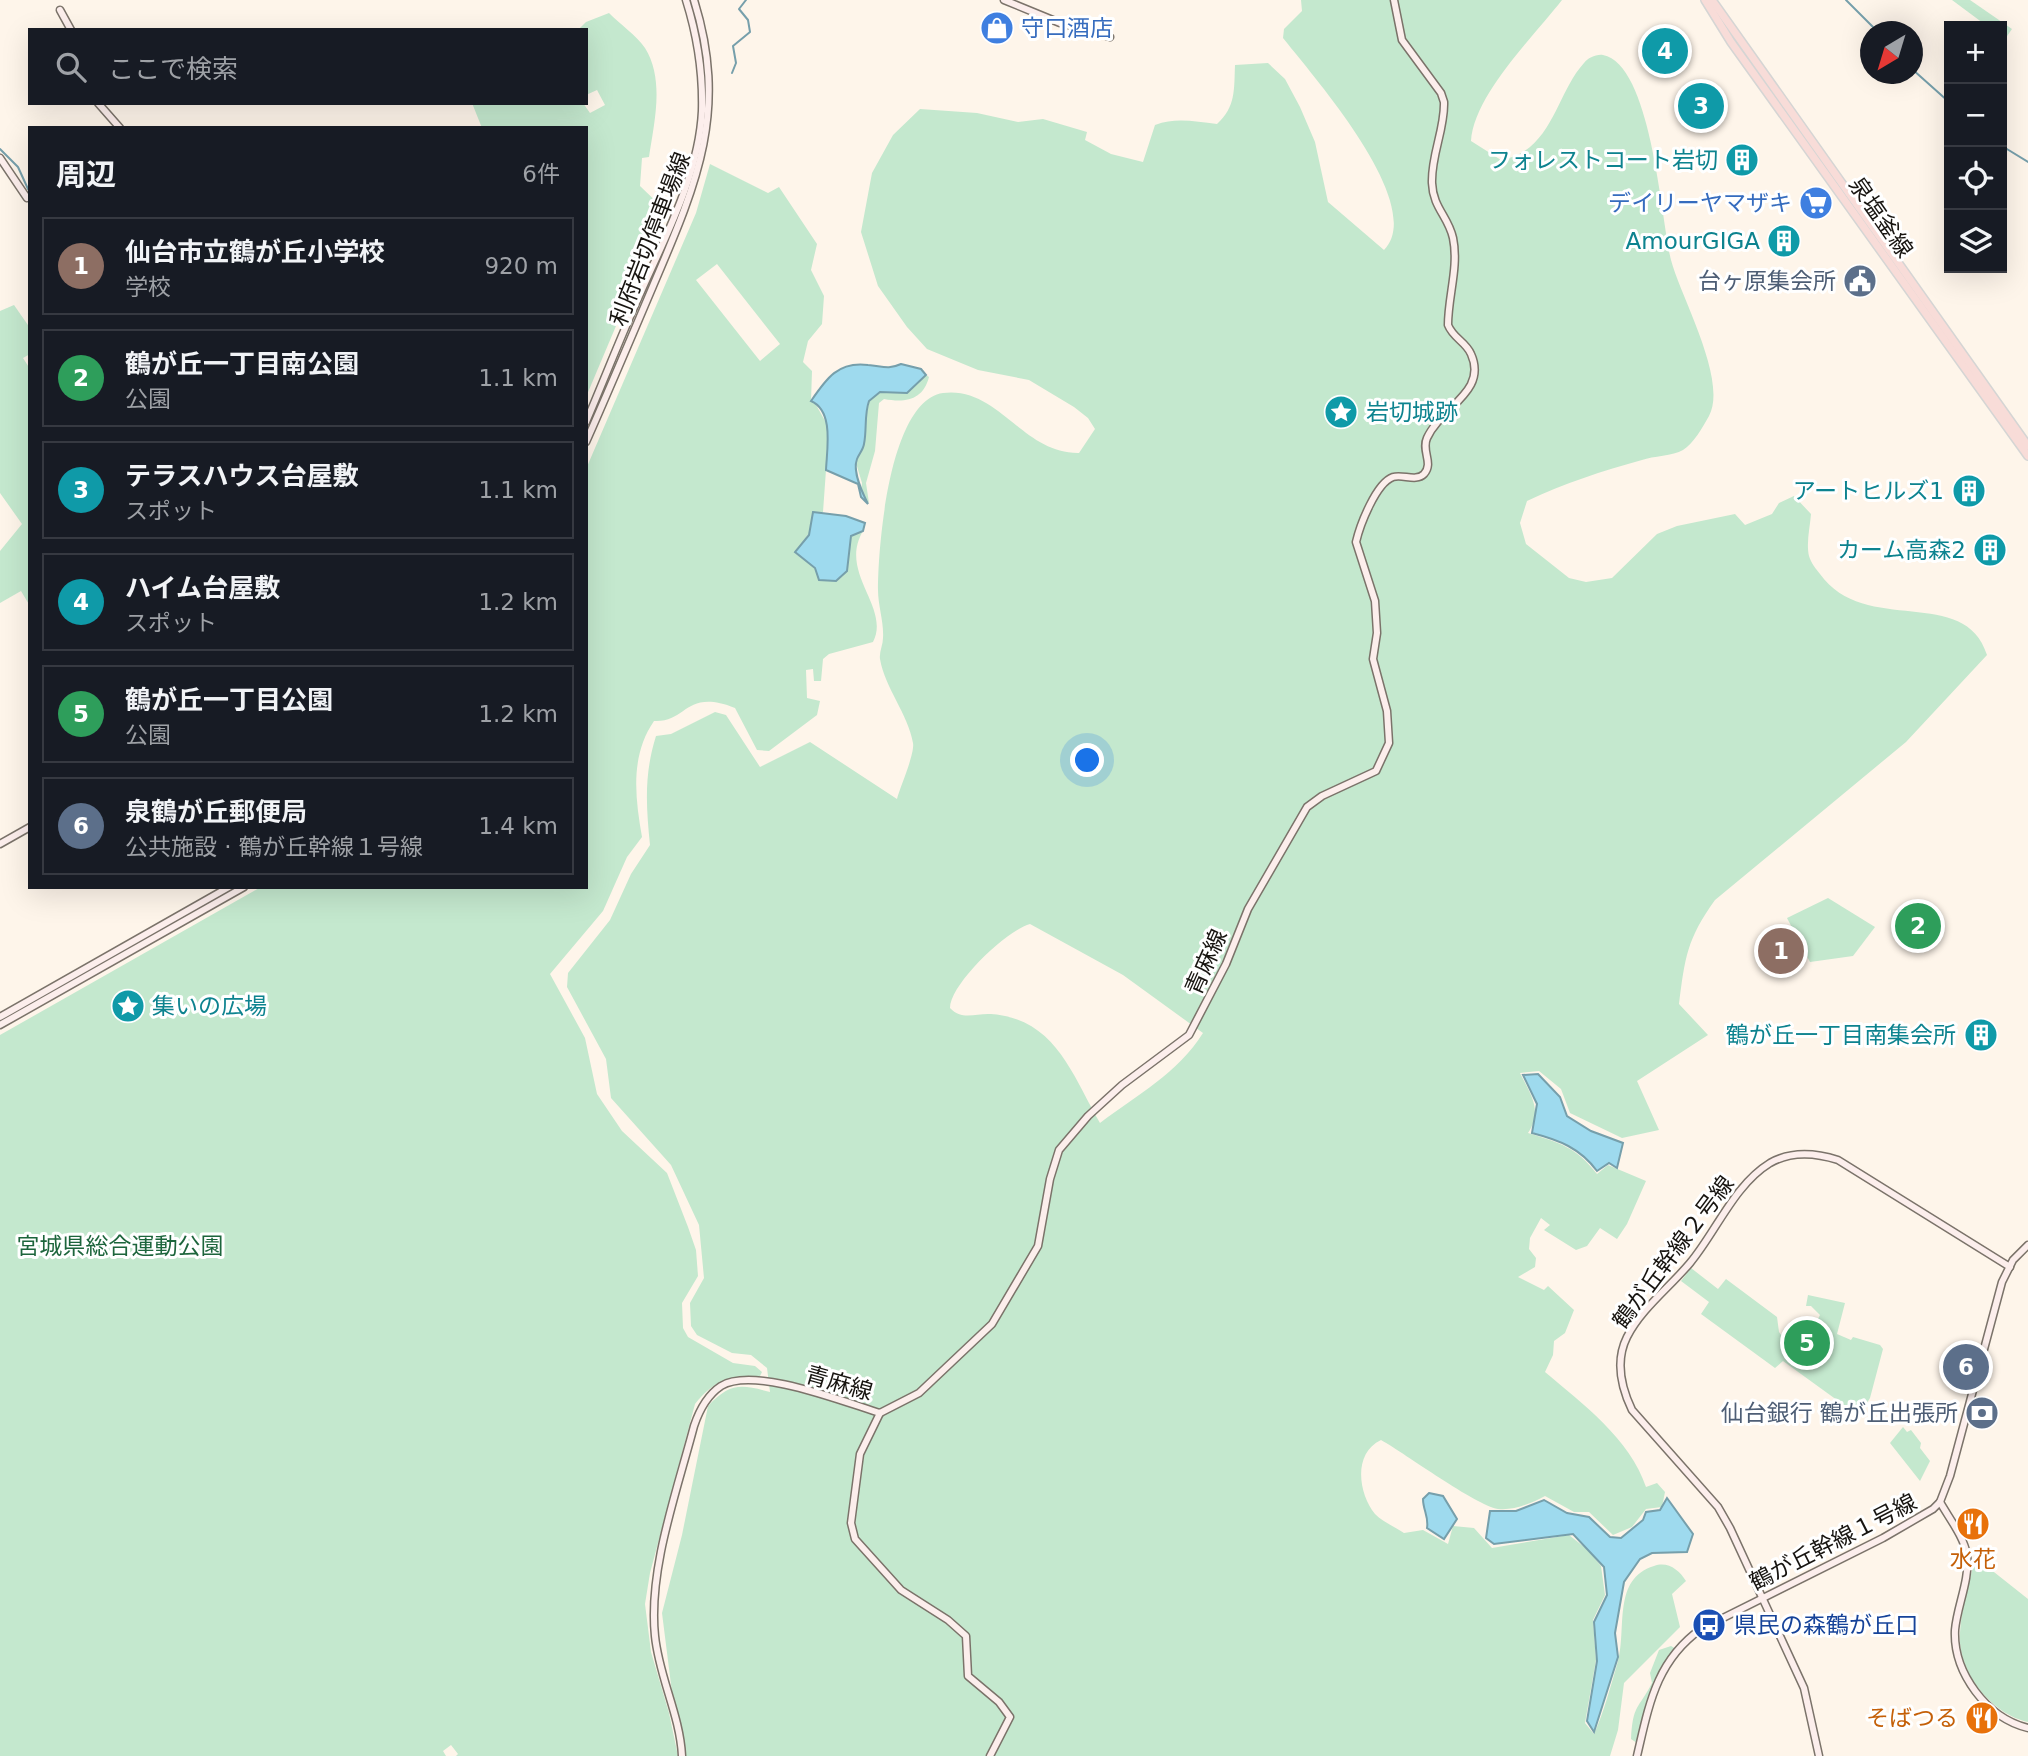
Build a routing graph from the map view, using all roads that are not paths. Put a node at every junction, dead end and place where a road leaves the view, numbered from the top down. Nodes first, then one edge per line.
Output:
1 (686, 0) edge
2 (694, 0) edge
3 (1004, 0) edge
4 (1394, 0) edge
5 (1705, 0) edge
6 (1712, 0) edge
7 (60, 10) dead end
8 (70, 28) edge
9 (1110, 37) dead end
10 (100, 105) edge
11 (118, 126) edge
12 (0, 158) edge
13 (28, 197) edge
14 (588, 417) edge
15 (588, 437) edge
16 (2028, 446) edge
17 (2028, 456) edge
18 (28, 828) edge
19 (0, 844) edge
20 (225, 889) edge
21 (240, 889) edge
22 (0, 1017) edge
23 (0, 1026) edge
24 (2028, 1245) edge
25 (2010, 1267) junction
26 (880, 1413) junction
27 (1940, 1502) junction
28 (1764, 1597) junction
29 (2028, 1728) edge
30 (682, 1756) edge
31 (990, 1756) edge
32 (1637, 1756) edge
33 (1819, 1756) edge

1 - 14 street, 利府岩切停車場線
2 - 15 street, 利府岩切停車場線
3 - 9 street
4 - 26 street, 青麻線
5 - 17 main road, 泉塩釜線
6 - 16 main road, 泉塩釜線
7 - 8 street
10 - 11 street
12 - 13 street
18 - 19 street
20 - 22 street
21 - 23 street
24 - 25 street, 鶴が丘幹線１号線
25 - 27 street, 鶴が丘幹線１号線
25 - 28 street, 鶴が丘幹線２号線
26 - 30 street, 青麻線
26 - 31 street
27 - 28 street, 鶴が丘幹線１号線
27 - 29 street
28 - 32 street, 鶴が丘幹線１号線
28 - 33 street, 鶴が丘幹線２号線

